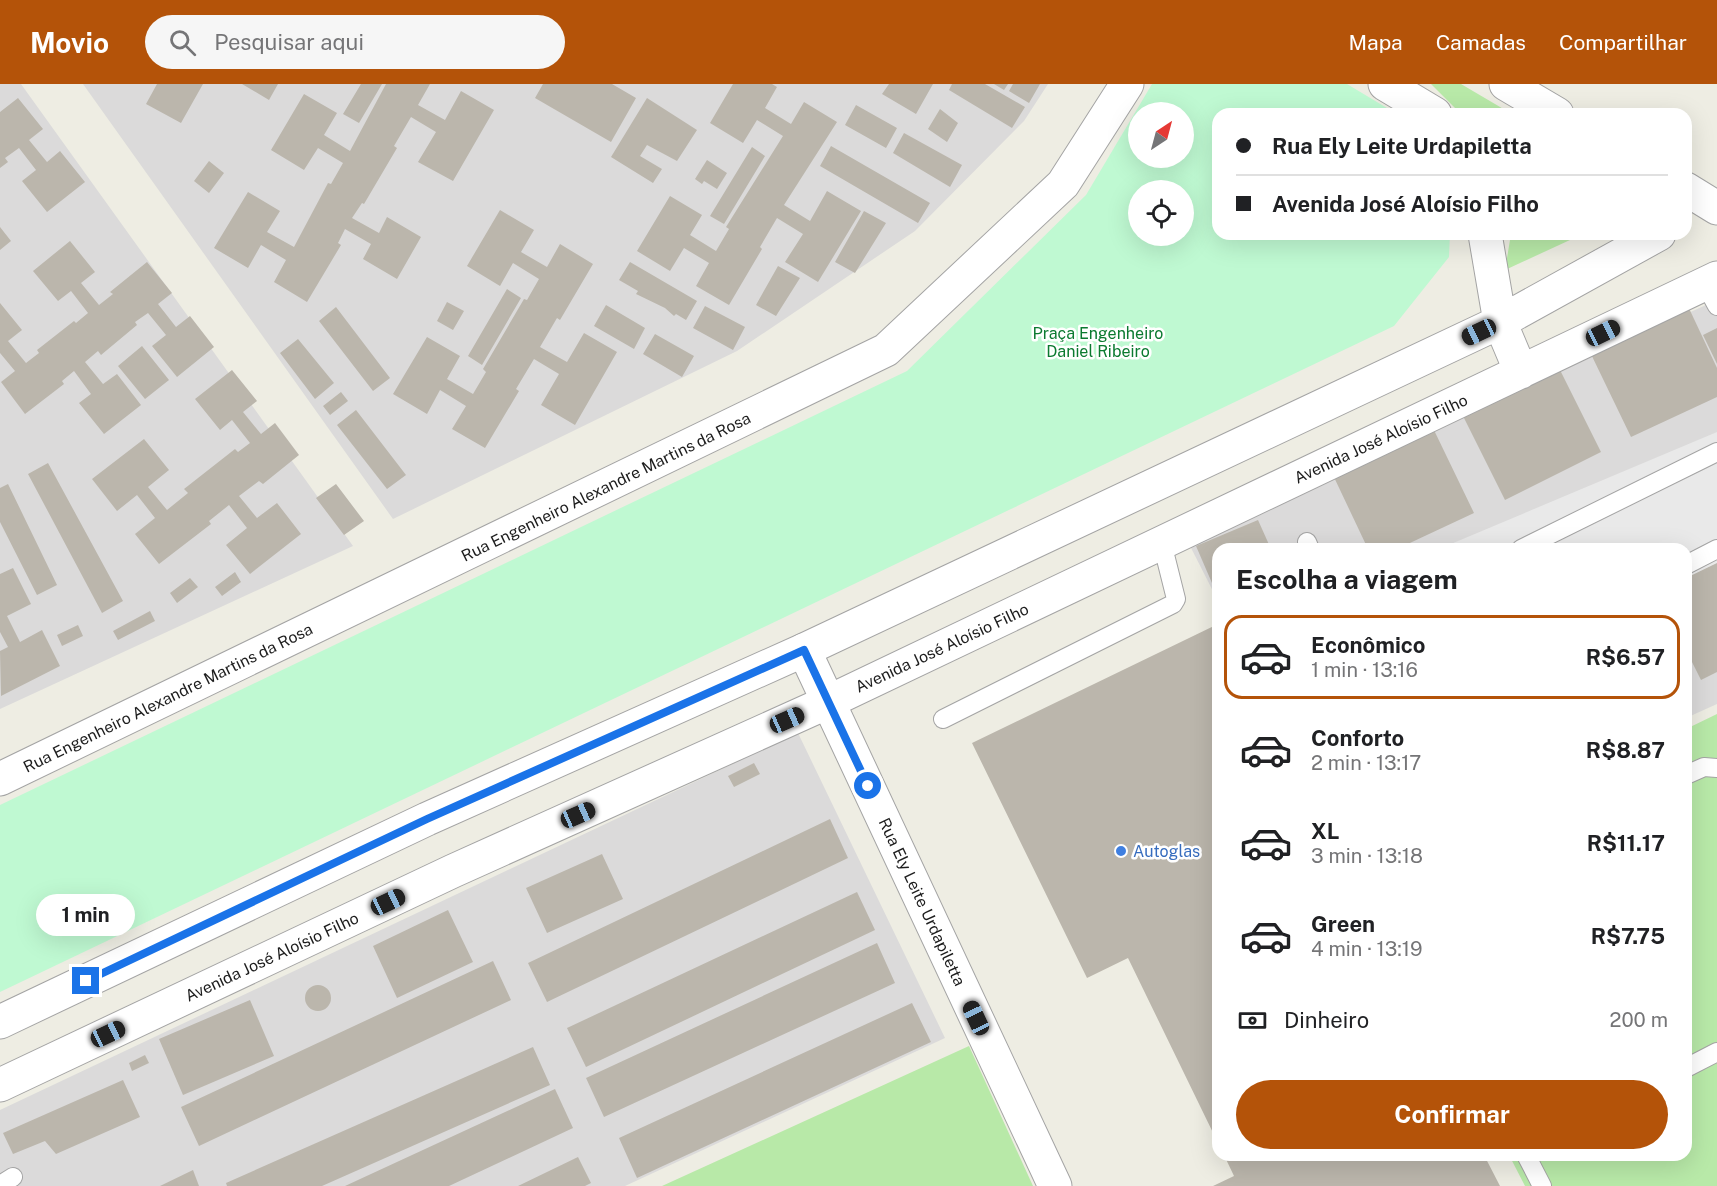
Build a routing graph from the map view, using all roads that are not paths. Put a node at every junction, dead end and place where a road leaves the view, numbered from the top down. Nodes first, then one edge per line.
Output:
1 (1127, 84) edge
2 (1384, 84) edge
3 (1506, 84) edge
4 (1425, 108) edge
5 (1547, 108) edge
6 (1486, 240) edge
7 (1648, 240) edge
8 (1713, 289) edge
9 (1500, 322) junction
10 (1521, 372) junction
11 (1717, 452) edge
12 (1162, 543) junction
13 (1533, 543) edge
14 (1717, 549) edge
15 (1692, 561) edge
16 (804, 650) junction
17 (828, 702) junction
18 (943, 719) dead end
19 (1717, 768) edge
20 (1692, 772) edge
21 (0, 779) edge
22 (0, 1022) edge
23 (1717, 1052) edge
24 (1692, 1065) edge
25 (0, 1085) edge
26 (1529, 1161) edge
27 (1055, 1186) edge
28 (1542, 1186) edge

1 - 21 street, Rua Engenheiro Alexandre Martins da Rosa
2 - 4 street
3 - 5 street
6 - 9 street
7 - 9 street
8 - 10 street, Avenida José Aloísio Filho
9 - 10 street
9 - 16 street
10 - 12 street, Avenida José Aloísio Filho
11 - 13 lane
12 - 17 street, Avenida José Aloísio Filho
12 - 18 lane
14 - 15 lane
16 - 17 street, Rua Ely Leite Urdapiletta
16 - 22 street
17 - 25 street, Avenida José Aloísio Filho
17 - 27 street, Rua Ely Leite Urdapiletta
19 - 20 lane
23 - 24 lane
26 - 28 lane

